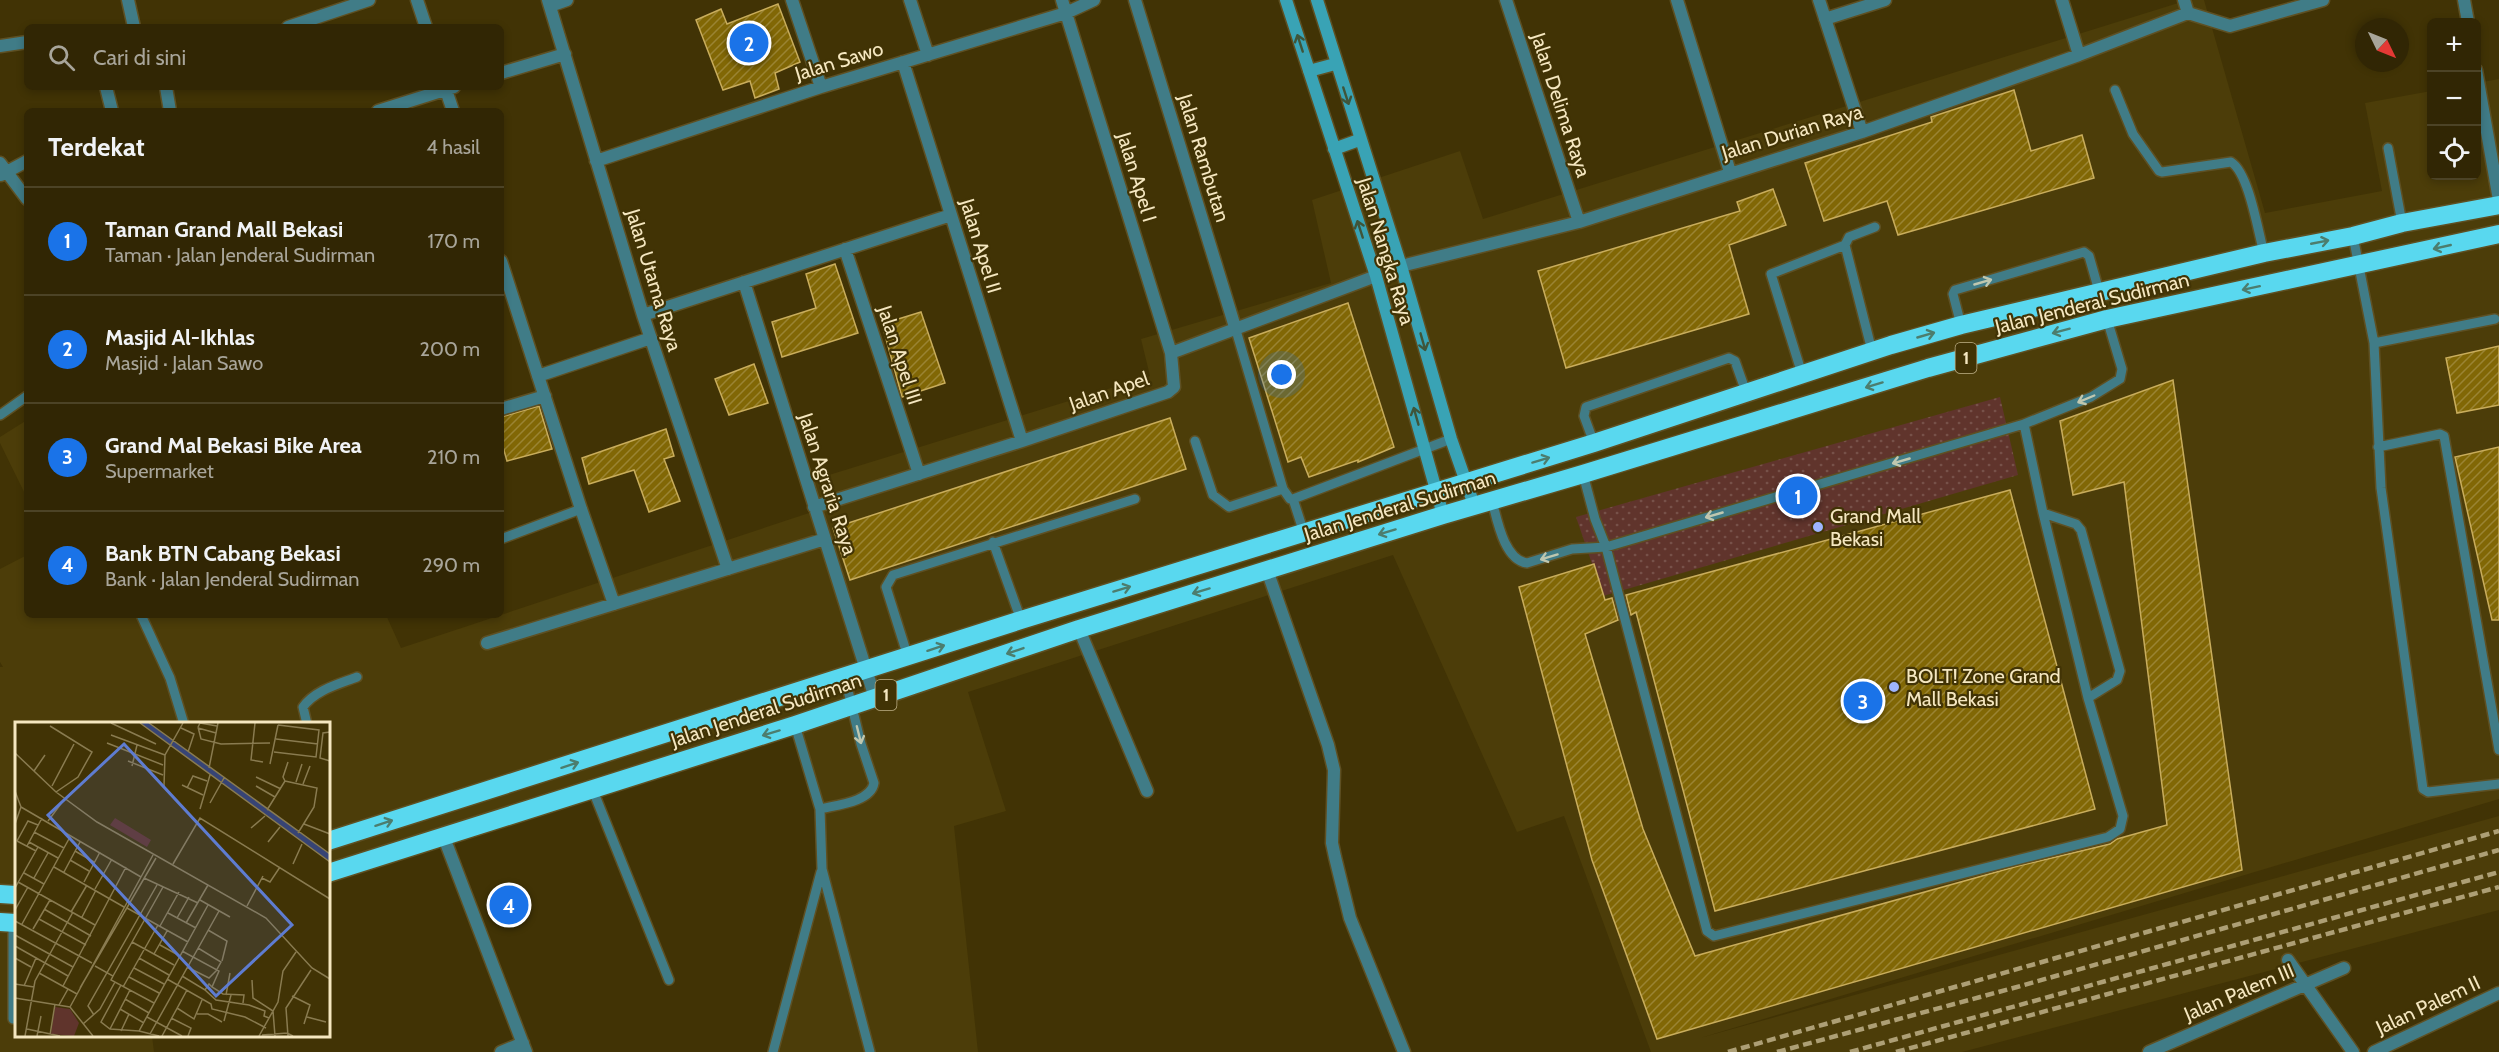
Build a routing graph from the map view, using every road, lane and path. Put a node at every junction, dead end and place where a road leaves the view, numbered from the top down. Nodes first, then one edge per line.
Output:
1 (128, 0) edge
2 (369, 0) edge
3 (417, 0) edge
4 (567, 0) edge
5 (792, 0) edge
6 (910, 0) edge
7 (1062, 0) edge
8 (1094, 0) edge
9 (1135, 0) edge
10 (1286, 0) edge
11 (1317, 0) edge
12 (1506, 0) edge
13 (1677, 0) edge
14 (1819, 0) edge
15 (1885, 0) edge
16 (2062, 0) edge
17 (2184, 0) edge
18 (2323, 0) edge
19 (2464, 0) edge
20 (549, 3) edge
21 (1066, 13) junction
22 (2188, 13) junction
23 (2467, 18) edge
24 (1825, 19) junction
25 (133, 24) edge
26 (297, 24) edge
27 (425, 24) edge
28 (24, 42) edge
29 (0, 46) edge
30 (565, 54) junction
31 (928, 55) junction
32 (2079, 55) junction
33 (903, 62) junction
34 (1335, 64) junction
35 (1309, 71) junction
36 (504, 72) edge
37 (2476, 72) edge
38 (820, 87) junction
39 (107, 90) edge
40 (166, 90) edge
41 (442, 90) edge
42 (448, 90) edge
43 (2115, 90) dead end
44 (111, 108) edge
45 (170, 108) edge
46 (387, 108) edge
47 (452, 108) edge
48 (1862, 132) junction
49 (1359, 140) junction
50 (2388, 148) dead end
51 (1334, 149) junction
52 (597, 161) junction
53 (24, 162) edge
54 (2, 170) edge
55 (1730, 172) junction
56 (24, 196) edge
57 (2499, 200) edge
58 (2499, 205) edge
59 (951, 215) junction
60 (1579, 222) junction
61 (2402, 223) junction
62 (1875, 227) dead end
63 (2499, 234) edge
64 (2353, 236) junction
65 (1845, 245) junction
66 (845, 249) junction
67 (2264, 253) junction
68 (1401, 266) junction
69 (2360, 266) junction
70 (504, 270) edge
71 (1376, 276) junction
72 (744, 282) junction
73 (2099, 291) junction
74 (643, 315) junction
75 (2107, 319) junction
76 (2494, 319) dead end
77 (1961, 325) junction
78 (1234, 327) junction
79 (651, 338) junction
80 (2374, 343) junction
81 (1872, 351) junction
82 (1171, 353) junction
83 (1802, 374) junction
84 (538, 376) junction
85 (1746, 392) junction
86 (545, 396) junction
87 (24, 398) edge
88 (504, 408) edge
89 (0, 415) edge
90 (2024, 424) junction
91 (1452, 439) junction
92 (1022, 441) junction
93 (1195, 441) dead end
94 (1593, 443) junction
95 (2378, 447) junction
96 (1425, 448) junction
97 (919, 474) junction
98 (1583, 474) junction
99 (1467, 483) junction
100 (1283, 489) junction
101 (1436, 492) junction
102 (1135, 499) dead end
103 (1293, 499) junction
104 (1483, 503) junction
105 (814, 507) junction
106 (580, 509) junction
107 (2043, 513) junction
108 (1443, 515) junction
109 (1304, 533) junction
110 (504, 538) edge
111 (825, 539) junction
112 (993, 542) junction
113 (1606, 547) junction
114 (728, 569) junction
115 (1267, 570) junction
116 (614, 604) junction
117 (142, 618) edge
118 (1021, 620) junction
119 (1079, 629) junction
120 (486, 643) dead end
121 (908, 657) junction
122 (867, 671) junction
123 (357, 677) dead end
124 (845, 678) junction
125 (875, 698) junction
126 (2088, 698) junction
127 (852, 706) junction
128 (184, 722) edge
129 (307, 722) edge
130 (795, 725) junction
131 (2499, 750) edge
132 (2499, 784) edge
133 (592, 788) junction
134 (1147, 791) dead end
135 (820, 809) junction
136 (330, 836) edge
137 (443, 836) junction
138 (822, 869) junction
139 (330, 872) edge
140 (10, 923) edge
141 (2288, 960) dead end
142 (2344, 968) dead end
143 (669, 980) dead end
144 (15, 981) edge
145 (2306, 984) junction
146 (2499, 993) edge
147 (13, 1019) dead end
148 (525, 1047) edge
149 (501, 1052) edge
150 (773, 1052) edge
151 (870, 1052) edge
152 (1404, 1052) edge
153 (2149, 1052) edge
154 (2353, 1052) edge
155 (2374, 1052) edge

1 - 25 street
2 - 26 street
3 - 27 street
4 - 20 street
5 - 38 street
6 - 31 street
7 - 21 street, Jalan Apel I
8 - 21 street, Jalan Sawo
9 - 78 street, Jalan Rambutan
35 -> 10 street, Jalan Nangka Raya
11 - 34 street, Jalan Nangka Raya
12 - 60 street, Jalan Delima Raya
13 - 55 street
14 - 24 street
15 - 24 street
16 - 32 street
17 - 22 street
18 - 22 street
19 - 23 street
20 - 30 street, Jalan Utama Raya
21 - 31 street, Jalan Sawo
21 - 82 street, Jalan Apel I
22 - 32 street, Jalan Durian Raya
24 - 48 street
28 - 29 street
30 - 36 street
30 - 52 street, Jalan Utama Raya
31 - 33 street, Jalan Sawo
32 - 48 street, Jalan Durian Raya
33 - 38 street, Jalan Sawo
33 - 59 street, Jalan Apel II
34 - 35 street
34 -> 49 street, Jalan Nangka Raya
35 - 51 street, Jalan Nangka Raya
37 - 57 street
38 - 52 street, Jalan Sawo
39 - 44 street
40 - 45 street
41 - 46 street
42 - 47 street
43 - 67 lane
48 - 55 street, Jalan Durian Raya
49 - 51 street
49 - 68 street, Jalan Nangka Raya
50 - 61 lane
71 -> 51 street, Jalan Nangka Raya
52 - 74 street, Jalan Utama Raya
53 - 54 street
54 - 56 street
55 - 60 street, Jalan Durian Raya
58 - 61 highway, Jalan Jenderal Sudirman / 1
59 - 66 street
59 - 92 street, Jalan Apel II
60 - 68 street, Jalan Durian Raya
61 - 64 highway, Jalan Jenderal Sudirman / 1
62 - 65 lane
63 -> 69 highway, Jalan Jenderal Sudirman / 1
67 -> 64 highway, Jalan Jenderal Sudirman / 1
64 - 69 lane
65 - 81 lane
65 - 83 lane
66 - 72 street
66 - 97 street, Jalan Apel III
67 - 73 highway, Jalan Jenderal Sudirman / 1
68 -> 91 street, Jalan Nangka Raya
69 -> 75 highway, Jalan Jenderal Sudirman / 1
69 - 80 lane
70 - 84 street
71 - 78 street
96 -> 71 street, Jalan Nangka Raya
72 - 74 street
72 - 105 street, Jalan Agraria Raya
73 - 75 highway
73 - 77 highway, Jalan Jenderal Sudirman / 1
77 -> 73 lane
74 - 79 street, Jalan Utama Raya
75 -> 90 lane
75 -> 98 highway, Jalan Jenderal Sudirman / 1
76 - 80 lane
81 -> 77 highway, Jalan Jenderal Sudirman / 1
78 - 82 street
78 - 100 lane
79 - 84 street
79 - 114 street, Jalan Utama Raya
80 - 95 lane
81 - 83 highway, Jalan Jenderal Sudirman / 1
82 - 92 street, Jalan Apel
83 - 85 highway, Jalan Jenderal Sudirman / 1
84 - 86 street
85 - 94 highway, Jalan Jenderal Sudirman / 1
85 - 94 lane
86 - 88 street
86 - 106 street
87 - 89 lane
90 - 107 lane
90 -> 113 lane
91 - 96 lane
91 - 99 street, Jalan Nangka Raya
92 - 97 street, Jalan Apel
93 - 100 lane
99 -> 94 highway, Jalan Jenderal Sudirman / 1
95 - 131 lane
95 - 132 lane
96 - 101 street, Jalan Nangka Raya
96 - 103 lane
97 - 105 street, Jalan Apel
98 - 104 highway, Jalan Jenderal Sudirman / 1
98 - 113 lane
99 - 101 highway, Jalan Jenderal Sudirman / 1
99 - 104 street, Jalan Nangka Raya
100 - 103 lane
101 - 108 street, Jalan Nangka Raya
101 - 109 highway, Jalan Jenderal Sudirman / 1
102 - 112 lane
103 - 109 lane
104 - 108 highway, Jalan Jenderal Sudirman / 1
113 -> 104 lane
105 - 111 street, Jalan Agraria Raya
106 - 110 lane
106 - 116 street
107 - 126 lane
107 - 126 lane
108 -> 115 highway, Jalan Jenderal Sudirman / 1
118 -> 109 highway, Jalan Jenderal Sudirman / 1
111 - 114 street
111 - 122 street, Jalan Agraria Raya
112 - 118 lane
112 - 121 lane
113 - 126 lane
114 - 116 street
115 -> 119 highway, Jalan Jenderal Sudirman / 1
115 - 152 street
116 - 120 street
117 - 128 lane
121 -> 118 highway, Jalan Jenderal Sudirman / 1
119 -> 125 highway, Jalan Jenderal Sudirman / 1
119 - 134 street
121 - 122 highway, Jalan Jenderal Sudirman / 1
122 - 124 highway, Jalan Jenderal Sudirman / 1
122 - 125 street, Jalan Agraria Raya
123 - 129 lane
124 - 127 lane
136 -> 124 highway, Jalan Jenderal Sudirman / 1
125 - 127 highway, Jalan Jenderal Sudirman / 1
127 - 130 highway, Jalan Jenderal Sudirman / 1
127 -> 135 lane
130 -> 133 highway, Jalan Jenderal Sudirman / 1
130 - 135 lane
133 - 137 highway, Jalan Jenderal Sudirman / 1
133 - 143 lane
135 - 138 lane
137 - 139 highway, Jalan Jenderal Sudirman / 1
137 - 148 street
138 - 150 lane
138 - 151 lane
140 - 144 lane
141 - 145 street
142 - 145 street, Jalan Palem III
144 - 147 lane
145 - 153 street, Jalan Palem III
145 - 154 street
146 - 155 street, Jalan Palem II
148 - 149 street

